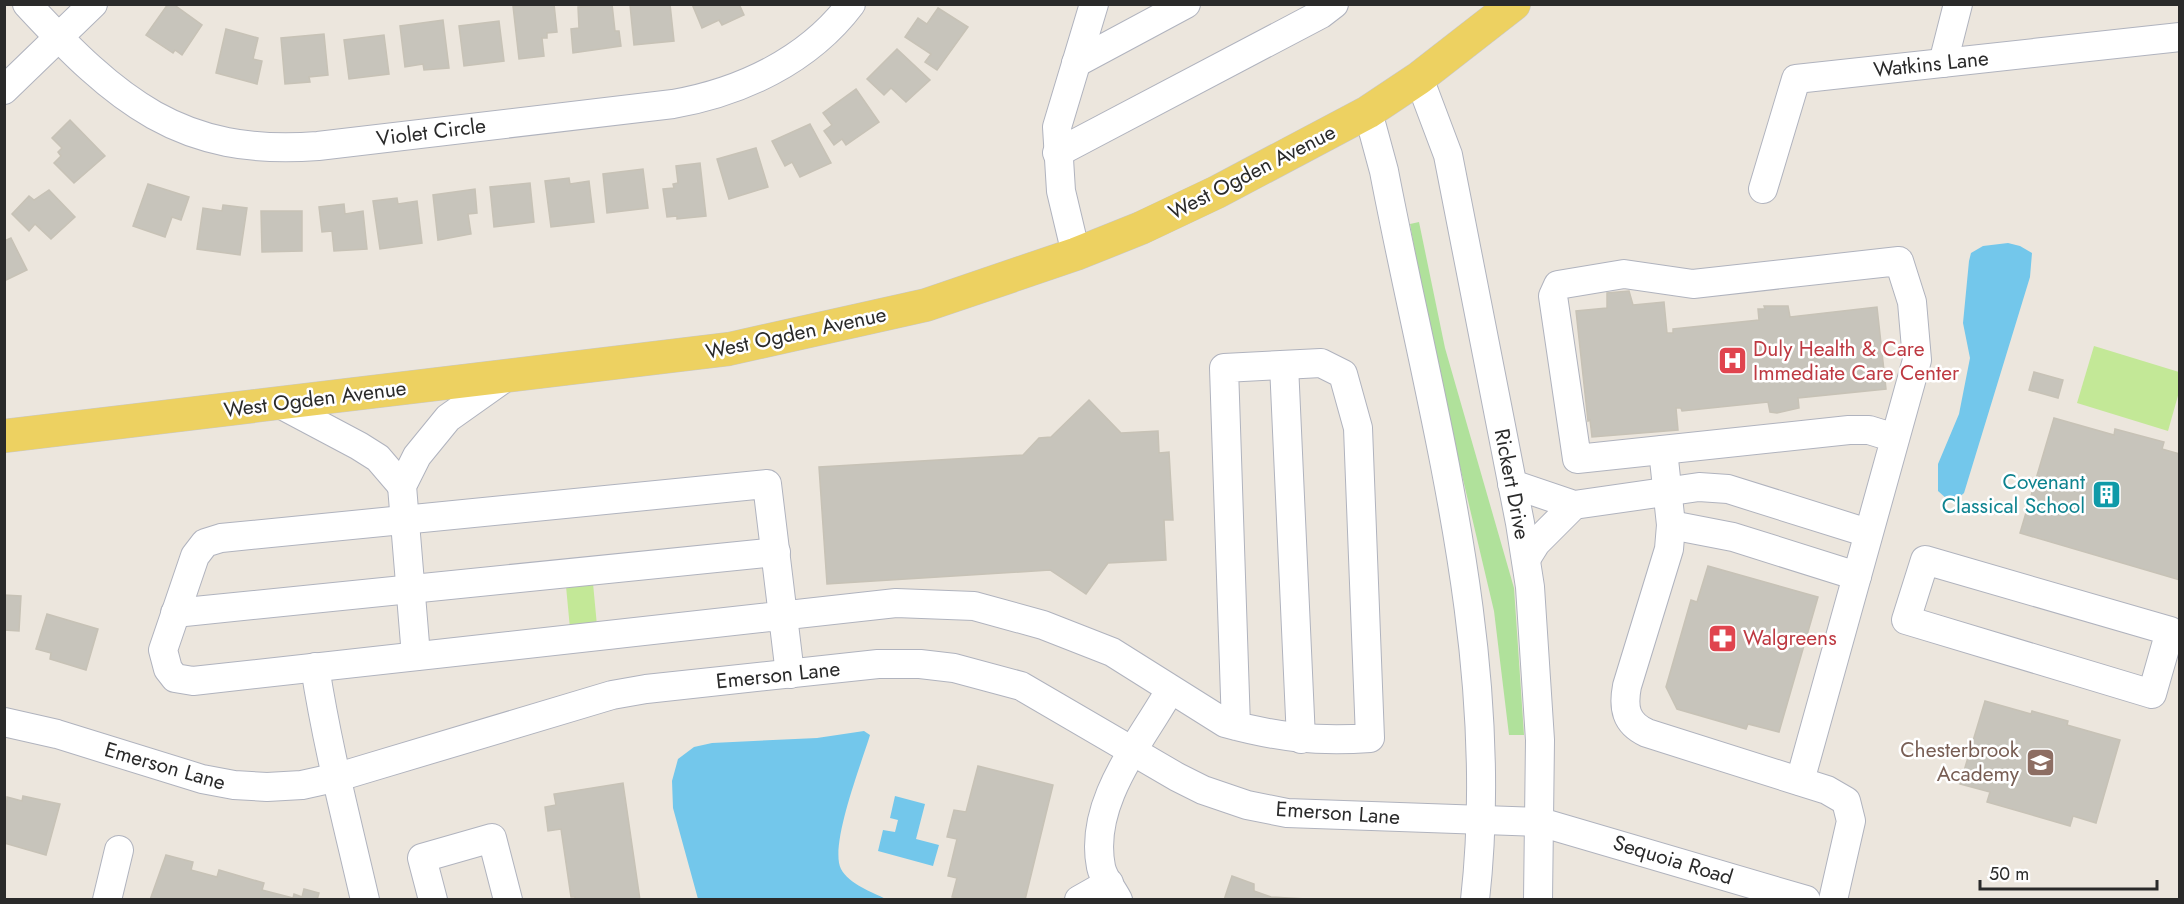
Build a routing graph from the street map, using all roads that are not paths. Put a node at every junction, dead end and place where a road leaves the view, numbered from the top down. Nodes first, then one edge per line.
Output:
1 (27, 4) edge
2 (93, 4) edge
3 (851, 4) edge
4 (1094, 4) edge
5 (1186, 4) edge
6 (1514, 4) edge
7 (1959, 4) edge
8 (1322, 8) edge
9 (58, 36) junction
10 (2180, 38) edge
11 (1076, 63) junction
12 (1943, 63) junction
13 (1419, 78) junction
14 (4, 90) edge
15 (1368, 112) junction
16 (1057, 153) junction
17 (1764, 189) dead end
18 (1076, 254) junction
19 (1284, 365) junction
20 (506, 377) junction
21 (278, 403) junction
22 (4, 436) edge
23 (1895, 438) junction
24 (1663, 450) junction
25 (1512, 484) junction
26 (402, 486) junction
27 (1669, 491) junction
28 (1574, 505) junction
29 (405, 522) junction
30 (1671, 525) junction
31 (1868, 533) junction
32 (776, 552) junction
33 (1526, 559) junction
34 (1857, 576) junction
35 (411, 591) junction
36 (175, 614) junction
37 (784, 615) junction
38 (416, 656) junction
39 (2171, 666) edge
40 (315, 667) junction
41 (790, 674) junction
42 (1170, 690) junction
43 (4, 722) edge
44 (1236, 726) junction
45 (1301, 739) junction
46 (1135, 751) junction
47 (338, 777) junction
48 (1800, 781) junction
49 (1481, 820) junction
50 (1540, 822) junction
51 (119, 850) dead end
52 (1114, 891) edge
53 (106, 900) edge
54 (365, 900) edge
55 (433, 900) edge
56 (508, 900) edge
57 (1079, 900) edge
58 (1474, 900) edge
59 (1538, 900) edge
60 (1806, 900) edge
61 (1833, 900) edge

1 - 9 street, Violet Circle
2 - 9 street
3 - 9 street, Violet Circle
4 - 11 street
5 - 11 street
6 - 13 main road, West Ogden Avenue
7 - 12 street
8 - 16 street
9 - 14 street
10 - 12 street, Watkins Lane
11 - 16 street
12 - 17 street, Watkins Lane
13 - 15 main road, West Ogden Avenue
13 - 25 street, Rickert Drive
15 - 18 main road, West Ogden Avenue
15 - 49 street
16 - 18 street
18 - 20 main road, West Ogden Avenue
19 - 44 street
19 - 45 street
19 - 45 street
20 - 21 main road, West Ogden Avenue
20 - 26 street
21 - 22 main road, West Ogden Avenue
21 - 26 street
23 - 24 street
23 - 24 street
23 - 31 street
24 - 27 street
25 - 28 street
25 - 33 street, Rickert Drive
26 - 29 street
27 - 28 street
27 - 30 street
27 - 31 street
28 - 33 street
29 - 32 street
29 - 35 street
29 - 36 street
30 - 34 street
30 - 48 street
31 - 34 street
32 - 35 street
32 - 37 street
33 - 50 street, Rickert Drive
34 - 48 street
35 - 36 street
35 - 38 street
36 - 40 street
37 - 38 street
37 - 41 street
37 - 42 street
38 - 40 street
39 - 39 street
40 - 47 street
41 - 46 street, Emerson Lane
41 - 47 street, Emerson Lane
42 - 44 street
42 - 46 street
43 - 47 street, Emerson Lane
44 - 45 street
46 - 49 street, Emerson Lane
46 - 52 street
47 - 54 street
48 - 61 street
49 - 50 street, Emerson Lane
49 - 58 street
50 - 59 street, Rickert Drive
50 - 60 street, Sequoia Road
51 - 53 street
52 - 57 street
55 - 56 street

